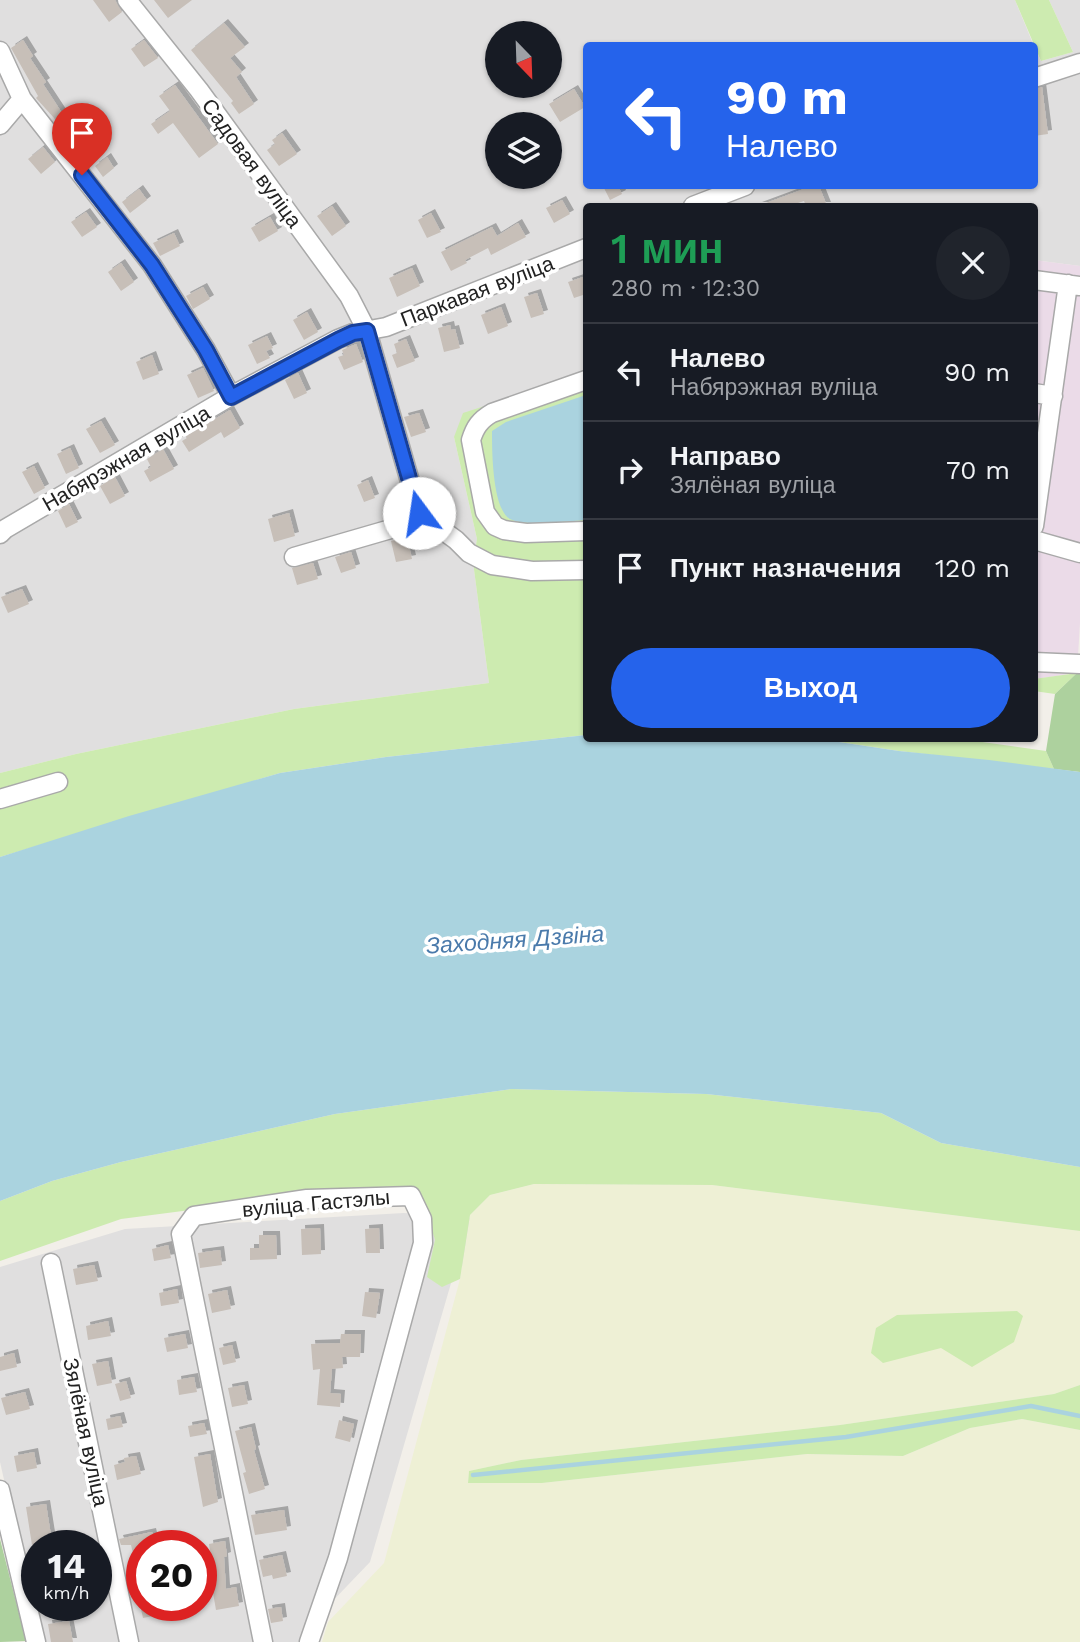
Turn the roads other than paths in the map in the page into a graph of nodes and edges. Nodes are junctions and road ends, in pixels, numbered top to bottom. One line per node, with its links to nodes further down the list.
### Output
1 (127, 0): 12 (street, Садовая вуліца)
2 (0, 51): 5 (street)
3 (1080, 63): 4 (street)
4 (1038, 77)
5 (22, 99): 6 (street); 16 (street)
6 (0, 125)
7 (737, 189): 8 (street)
8 (701, 203)
9 (583, 249): 12 (street, Паркавая вуліца)
10 (1038, 280): 11 (street)
11 (1074, 285): 15 (street)
12 (367, 331): 16 (street, Набярэжная вуліца); 18 (street, Садовая вуліца)
13 (583, 381): 19 (street)
14 (1038, 394): 15 (street)
15 (1053, 396): 17 (street)
16 (231, 397): 20 (street, Набярэжная вуліца)
17 (1038, 499)
18 (419, 513): 23 (street); 24 (street)
19 (583, 531)
20 (2, 532)
21 (1038, 541): 22 (street)
22 (1080, 553)
23 (294, 557)
24 (583, 570)
25 (1038, 662): 26 (street)
26 (1080, 664)
27 (58, 782): 28 (street)
28 (0, 799)
29 (51, 1263): 32 (street, Зялёная вуліца)
30 (0, 1490): 31 (street)
31 (36, 1642)
32 (129, 1642)
33 (263, 1642): 34 (street, вуліца Гастэлы)
34 (309, 1642)

